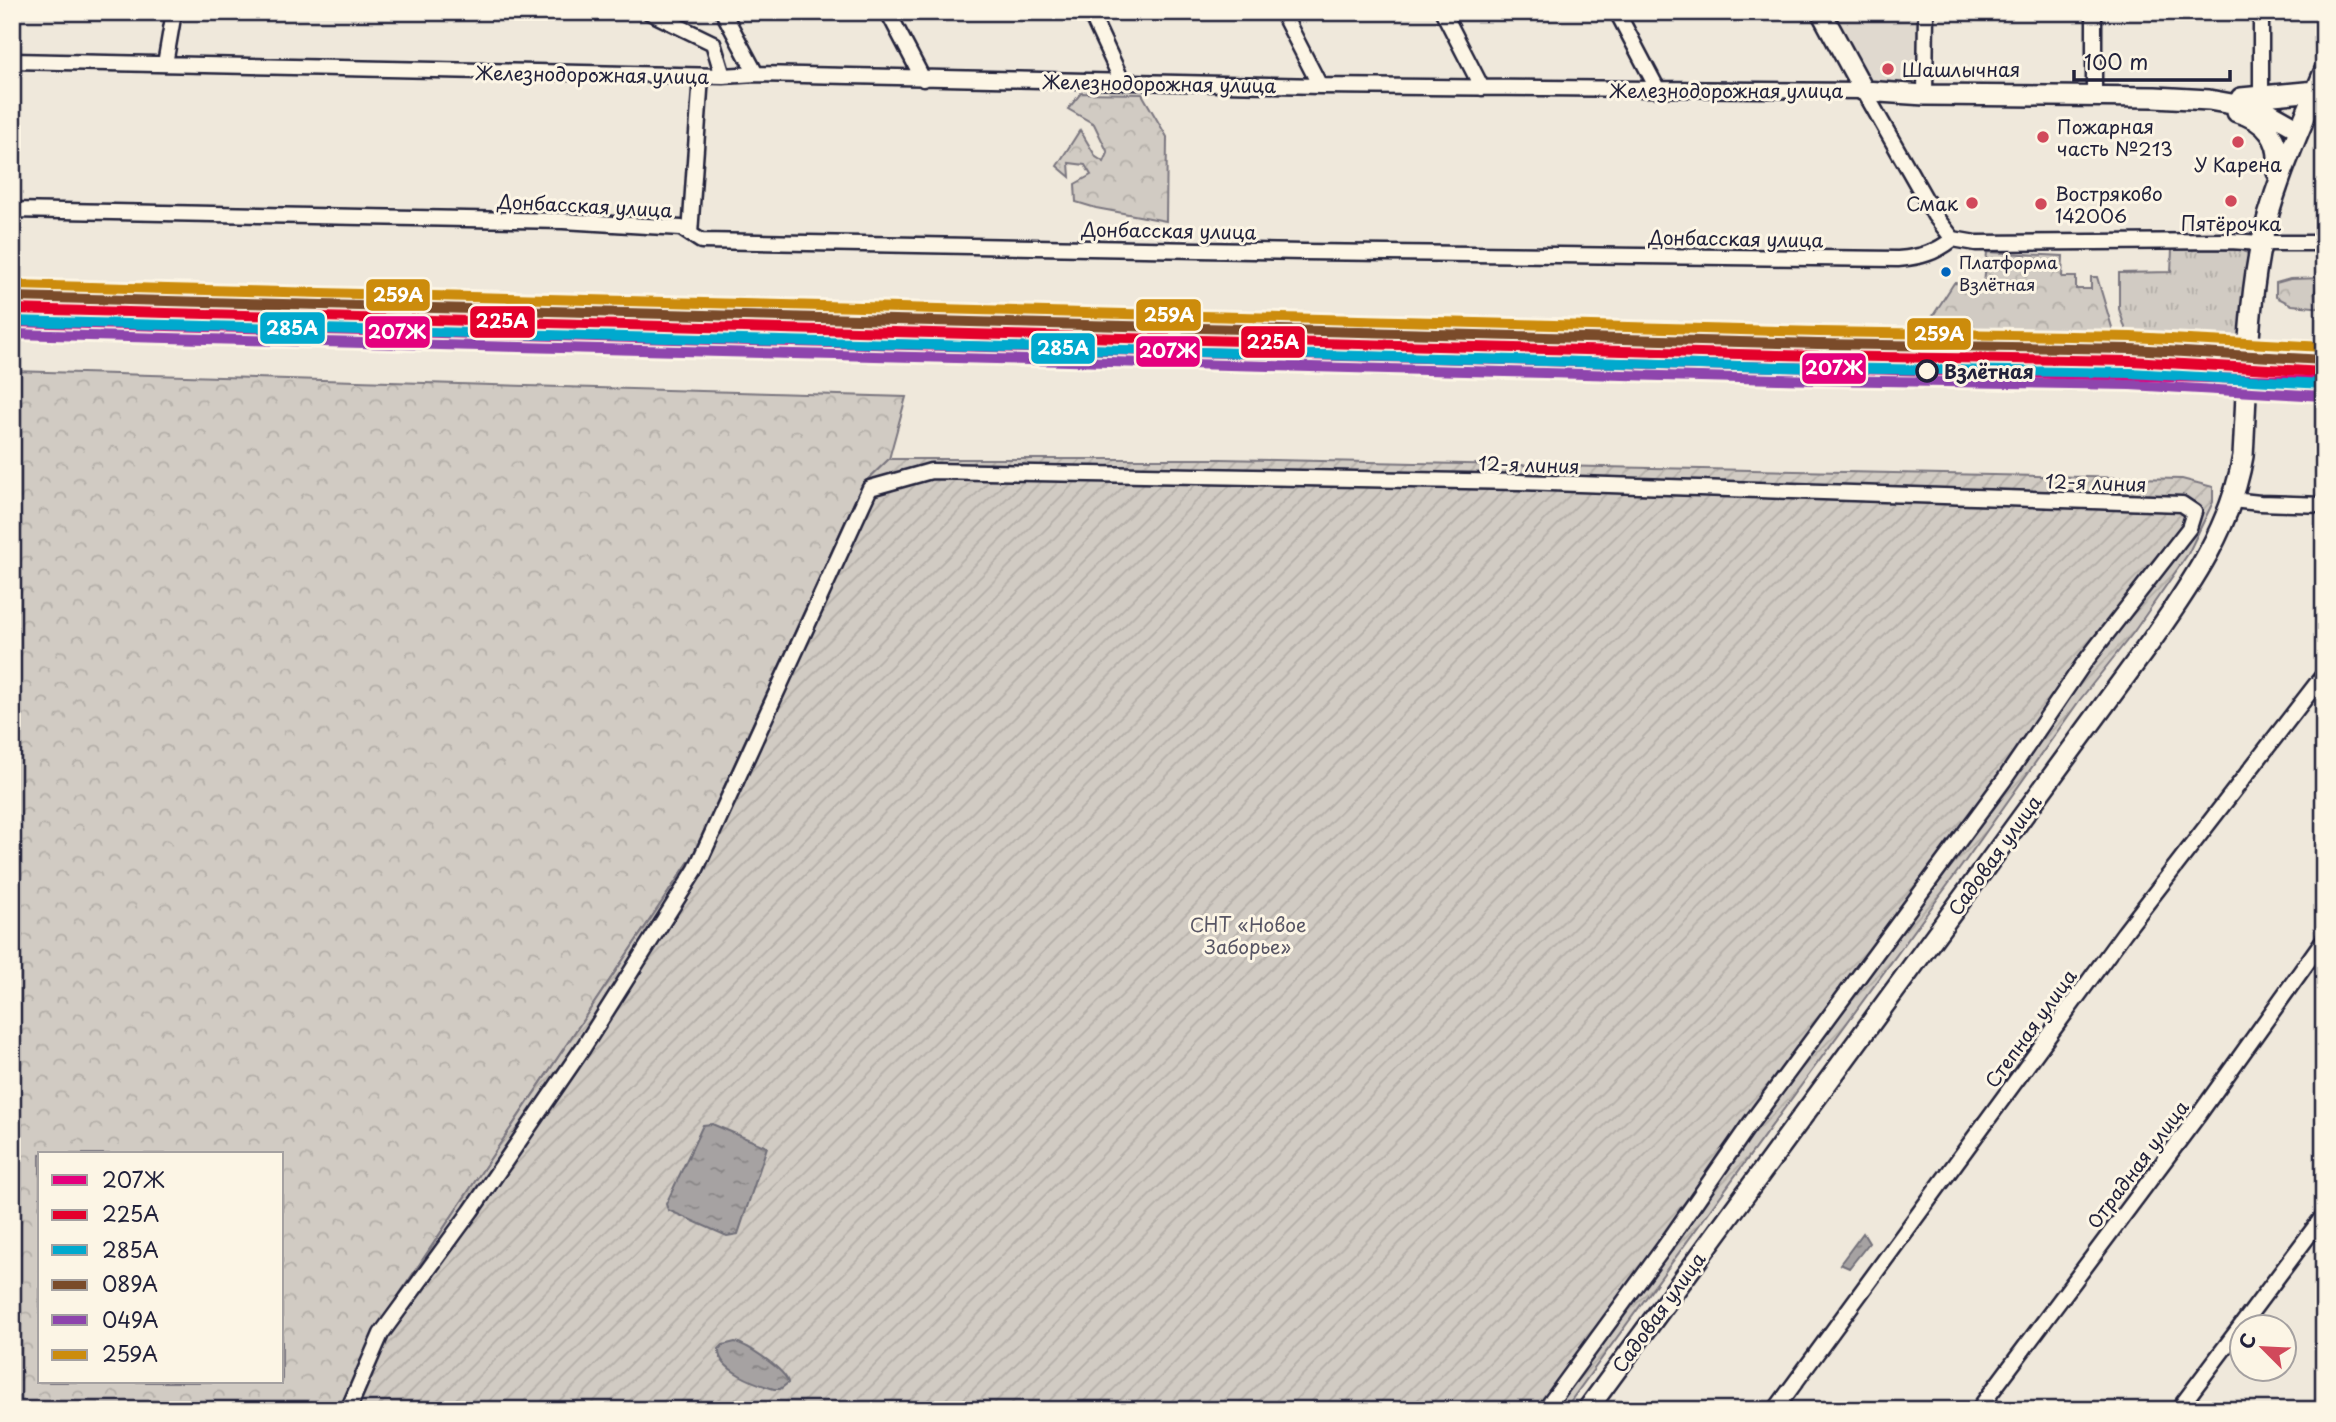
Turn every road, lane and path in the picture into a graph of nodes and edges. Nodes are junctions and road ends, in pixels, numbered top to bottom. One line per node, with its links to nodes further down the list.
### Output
1 (174, 12): 16 (street)
2 (649, 12): 14 (street)
3 (723, 12): 13 (street)
4 (888, 12): 20 (street)
5 (1090, 12): 21 (street)
6 (1282, 12): 22 (street)
7 (1443, 12): 24 (street)
8 (1617, 12): 25 (street)
9 (1821, 12): 26 (main road)
10 (1926, 12): 27 (street)
11 (2094, 12): 28 (street)
12 (2261, 12): 30 (street)
13 (736, 37): 14 (street); 17 (street)
14 (713, 43): 19 (street)
15 (12, 61): 16 (street, Железнодорожная улица)
16 (165, 64): 18 (street, Железнодорожная улица)
17 (756, 74): 19 (street, Железнодорожная улица); 20 (street, Железнодорожная улица)
18 (701, 76): 19 (street, Железнодорожная улица); 34 (street)
19 (723, 76)
20 (923, 79): 21 (street, Железнодорожная улица)
21 (1122, 81): 22 (street, Железнодорожная улица)
22 (1320, 86): 24 (street, Железнодорожная улица)
23 (2321, 86): 30 (main road); 31 (main road)
24 (1482, 88): 25 (street, Железнодорожная улица)
25 (1658, 90): 26 (street, Железнодорожная улица)
26 (1864, 91): 27 (main road, Железнодорожная улица); 35 (street)
27 (1925, 95): 28 (main road, Железнодорожная улица)
28 (2094, 96): 29 (main road, Железнодорожная улица)
29 (2182, 99): 30 (main road, Железнодорожная улица); 33 (main road)
30 (2261, 102): 31 (main road, Железнодорожная улица)
31 (2299, 129): 33 (main road)
32 (12, 210): 34 (street, Донбасская улица)
33 (2266, 224): 36 (main road, Садовая улица)
34 (690, 234): 35 (street, Донбасская улица)
35 (1953, 239): 36 (street)
36 (2261, 243): 37 (street); 38 (main road, Садовая улица)
37 (2324, 243)
38 (2232, 500): 39 (street); 45 (main road, Садовая улица)
39 (2324, 505)
40 (2324, 674): 46 (street, Степная улица)
41 (2324, 939): 47 (street, Отрадная улица)
42 (2324, 1215): 48 (street)
43 (348, 1410): 44 (street, 12-я линия)
44 (1545, 1410)
45 (1587, 1410)
46 (1775, 1410)
47 (1978, 1410)
48 (2178, 1410)

